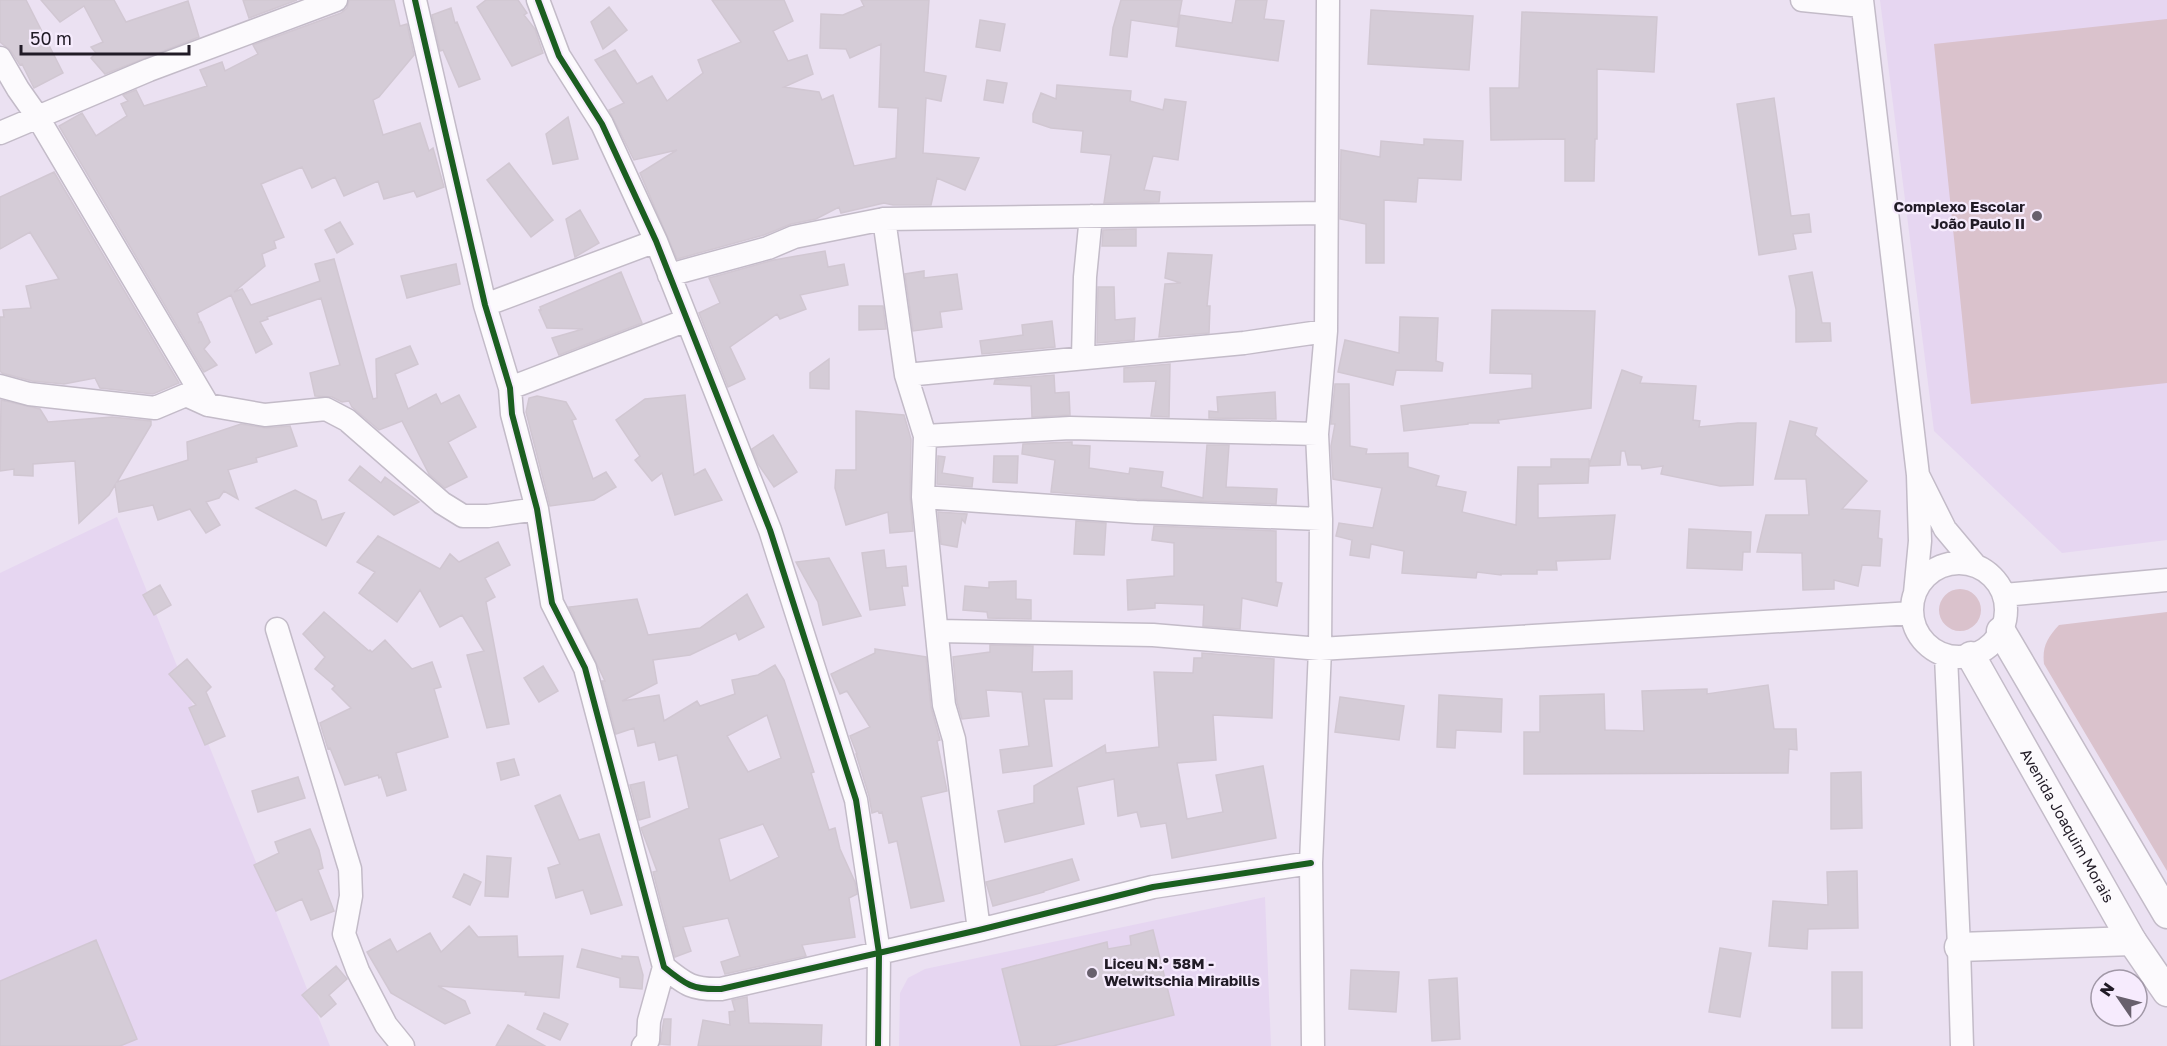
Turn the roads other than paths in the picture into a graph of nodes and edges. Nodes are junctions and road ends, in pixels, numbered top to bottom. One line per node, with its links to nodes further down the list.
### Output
1 (336, 0): 8 (street)
2 (416, 0): 15 (street)
3 (538, 0): 13 (street)
4 (1328, 0): 10 (street)
5 (1802, 0): 6 (street)
6 (1862, 3): 25 (street)
7 (0, 58): 8 (street)
8 (37, 116): 9 (street); 22 (street)
9 (0, 133)
10 (1325, 213): 11 (street); 17 (street)
11 (1090, 216): 12 (street); 18 (street)
12 (884, 219): 14 (street); 19 (street)
13 (656, 241): 14 (street); 15 (street)
14 (669, 275): 16 (street)
15 (485, 304): 21 (street)
16 (687, 320): 21 (street); 43 (street)
17 (1326, 331): 18 (street); 23 (street)
18 (1083, 357): 19 (street)
19 (906, 375): 24 (street)
20 (0, 386): 22 (street)
21 (510, 388): 27 (street)
22 (208, 405): 27 (street)
23 (1317, 435): 24 (street); 28 (street)
24 (925, 436): 26 (street)
25 (1918, 475): 29 (street); 32 (street)
26 (923, 497): 28 (street); 34 (street)
27 (537, 509): 44 (street)
28 (1321, 519): 36 (street)
29 (1976, 566): 31 (street); 32 (street)
30 (2167, 580): 31 (street)
31 (2004, 595): 35 (street)
32 (1913, 605): 36 (street); 37 (street)
33 (277, 629): 46 (street)
34 (938, 630): 36 (street); 40 (street)
35 (2001, 632): 37 (street); 39 (street)
36 (1320, 649): 38 (street)
37 (1959, 656): 41 (street, Avenida Joaquim Morais); 42 (street)
38 (1311, 862): 40 (street); 49 (street)
39 (2167, 914)
40 (979, 930): 43 (street)
41 (2132, 940): 42 (street); 45 (street, Avenida Joaquim Morais)
42 (1959, 947): 50 (street)
43 (879, 952): 44 (street); 48 (street)
44 (664, 967): 47 (street)
45 (2167, 992)
46 (403, 1046)
47 (643, 1046)
48 (878, 1046)
49 (1313, 1046)
50 (1962, 1046)

